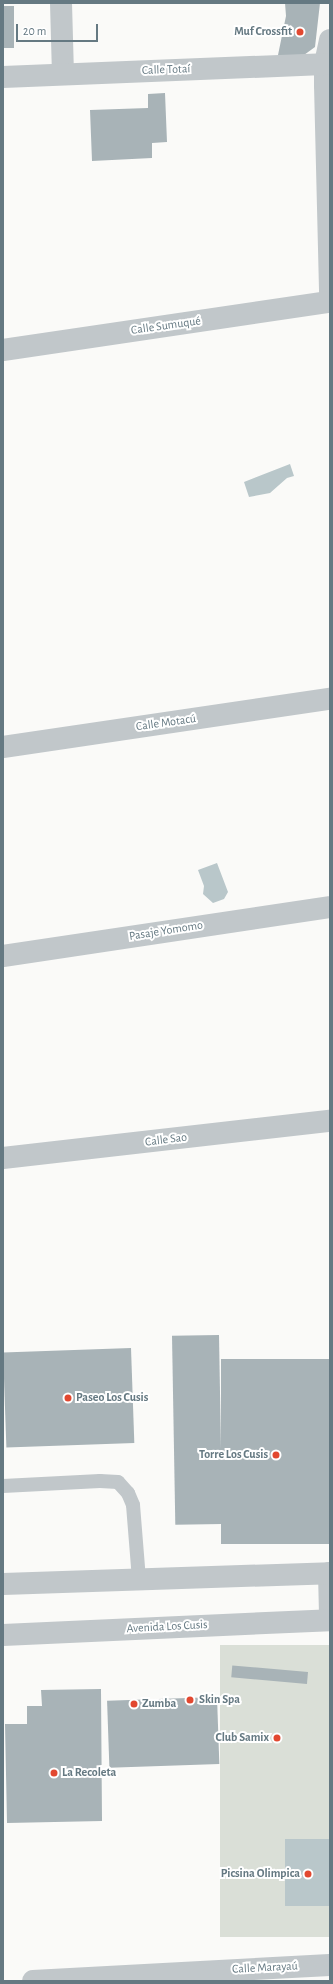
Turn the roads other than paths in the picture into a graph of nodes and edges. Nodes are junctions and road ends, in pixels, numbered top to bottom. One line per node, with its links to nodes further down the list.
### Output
1 (61, 3): 4 (street)
2 (330, 40): 3 (street)
3 (328, 64): 4 (street, Calle Totaí); 6 (street)
4 (63, 74): 5 (street, Calle Totaí)
5 (3, 77)
6 (330, 293)
7 (330, 302): 8 (street, Calle Sumuqué)
8 (3, 350)
9 (330, 699): 10 (street, Calle Motacú)
10 (3, 747)
11 (329, 907): 12 (street, Pasaje Yomomo)
12 (3, 956)
13 (330, 1121): 14 (street, Calle Sao)
14 (3, 1158)
15 (3, 1486): 17 (lane)
16 (329, 1573): 17 (street); 19 (street)
17 (139, 1580): 18 (street)
18 (3, 1584)
19 (330, 1613)
20 (330, 1620): 21 (street, Avenida Los Cusis)
21 (3, 1635)
22 (330, 1964): 23 (street, Calle Marayaú)
23 (33, 1981)

